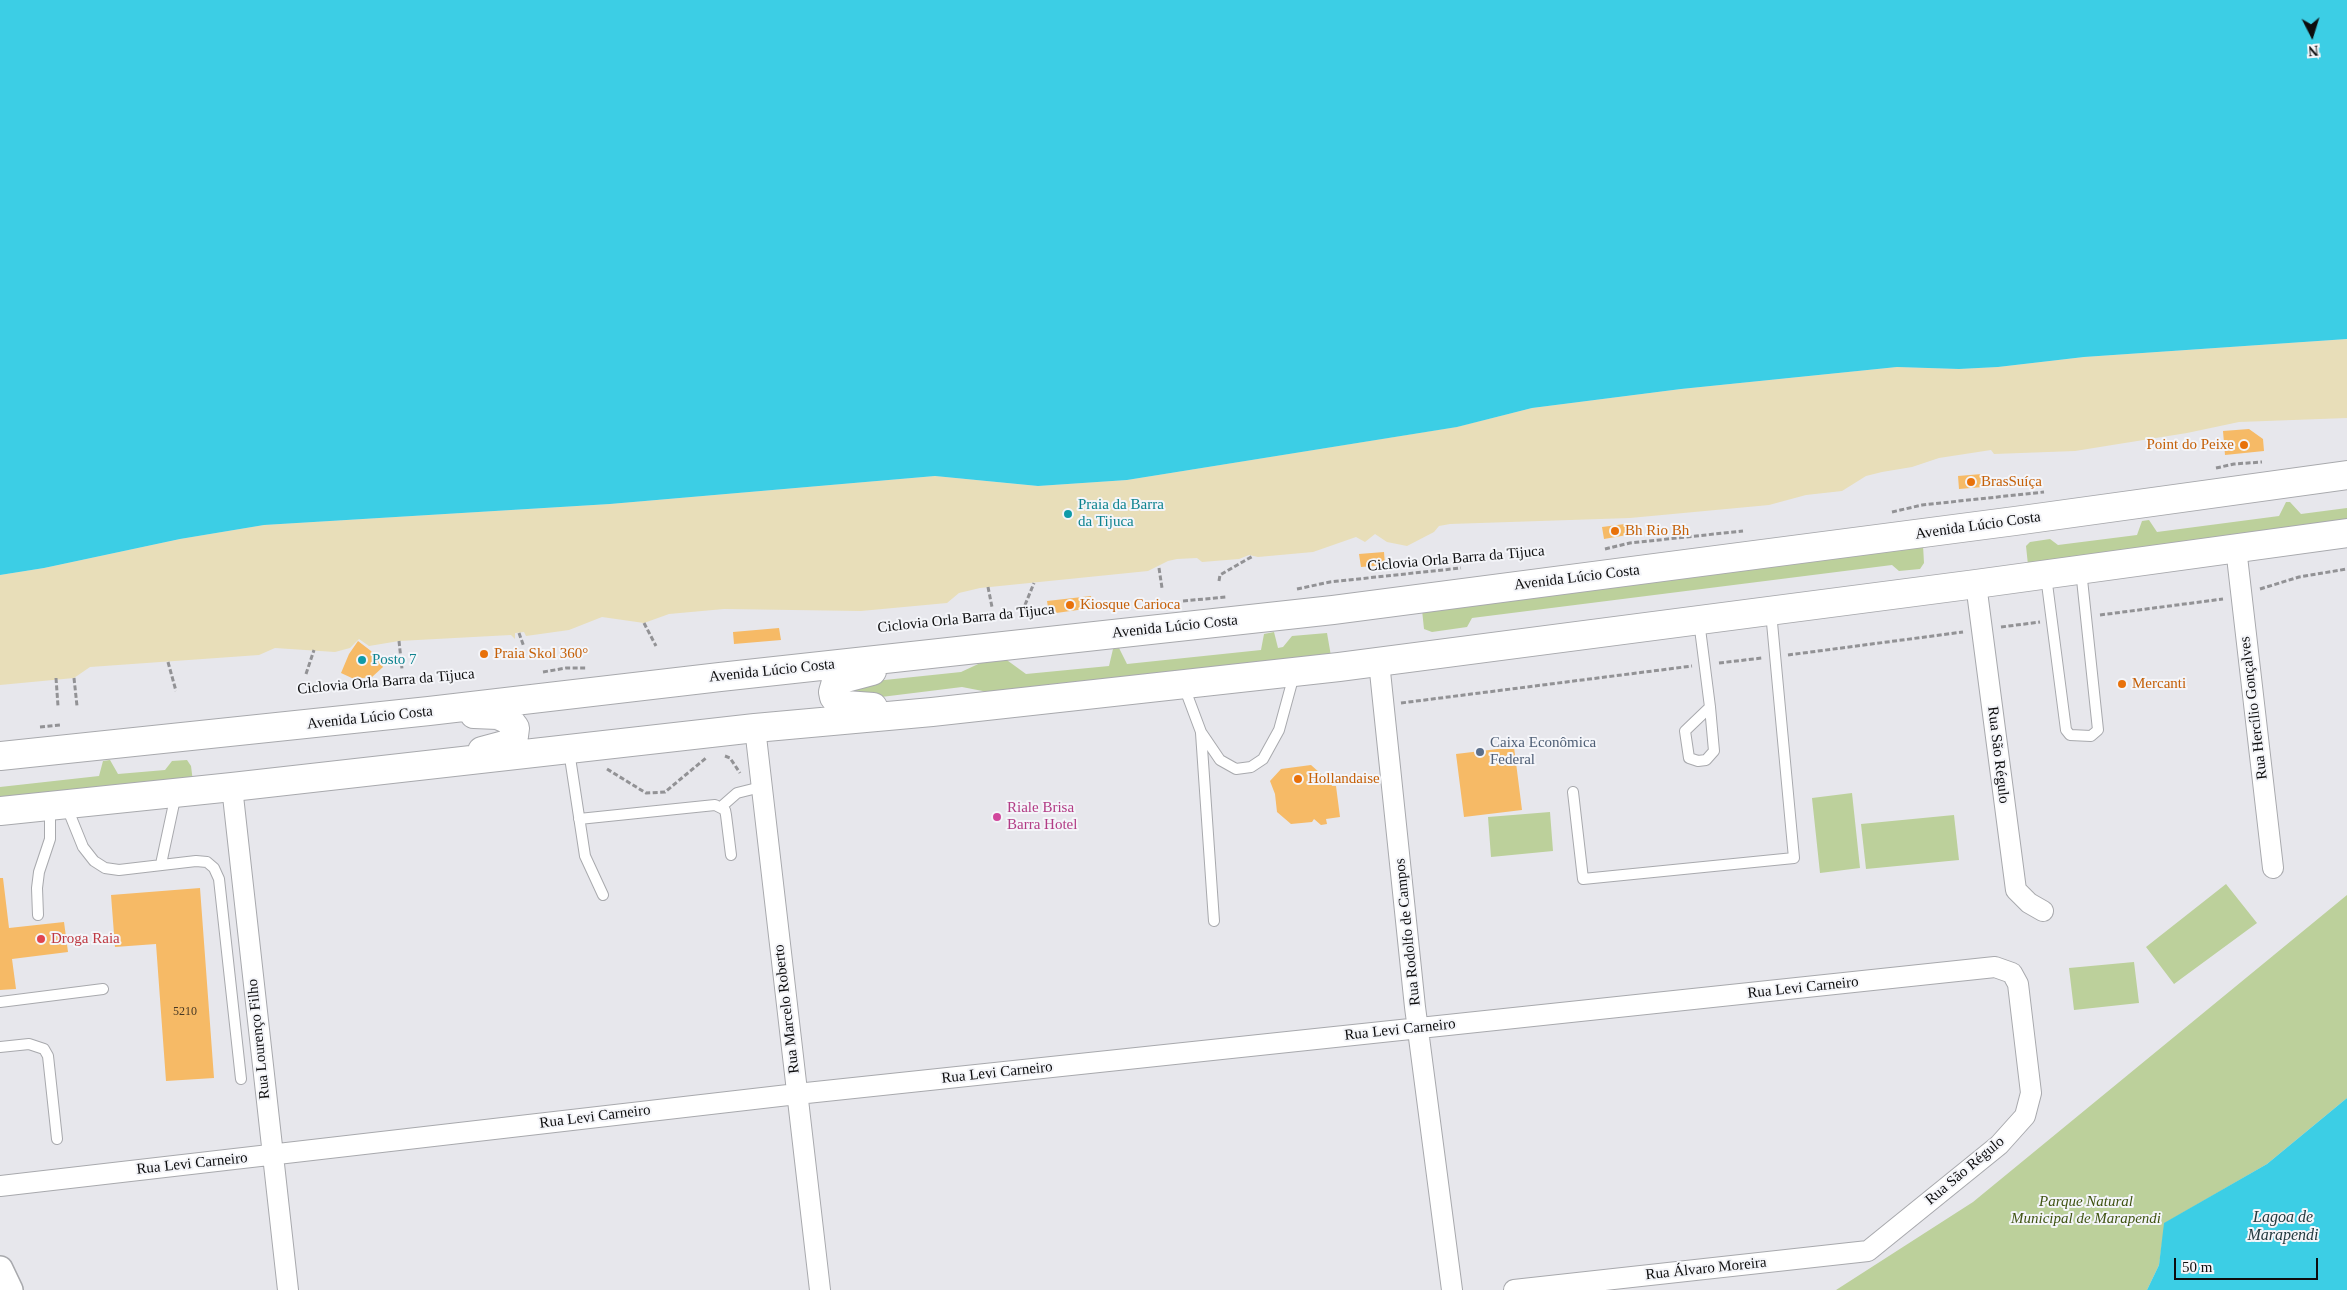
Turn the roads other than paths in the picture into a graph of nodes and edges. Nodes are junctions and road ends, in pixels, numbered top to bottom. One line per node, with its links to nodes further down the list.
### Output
1 (2347, 475): 9 (main road, Avenida Lúcio Costa)
2 (2347, 532): 3 (main road)
3 (2236, 548): 4 (main road); 31 (street, Rua Hercílio Gonçalves)
4 (2081, 569): 5 (main road); 5 (lane)
5 (2045, 575): 6 (main road)
6 (1976, 584): 7 (main road); 33 (street, Rua São Régulo)
7 (1771, 611): 8 (main road); 23 (lane)
8 (1699, 620): 10 (main road); 13 (lane)
9 (944, 652): 14 (main road, Avenida Lúcio Costa); 15 (main road)
10 (1379, 662): 11 (main road); 39 (street, Rua Rodolfo de Campos)
11 (1295, 671): 12 (main road); 17 (lane)
12 (1182, 684): 15 (main road); 17 (lane)
13 (1710, 707): 13 (lane)
14 (429, 711): 19 (main road, Avenida Lúcio Costa); 20 (main road)
15 (932, 712): 16 (main road)
16 (754, 728): 18 (main road); 22 (street, Rua Marcelo Roberto)
17 (1201, 732): 35 (lane)
18 (569, 750): 20 (main road); 28 (lane)
19 (0, 756)
20 (432, 764): 21 (main road)
21 (232, 787): 24 (main road); 44 (street, Rua Lourenço Filho)
22 (761, 787): 26 (lane); 42 (street, Rua Marcelo Roberto)
23 (1573, 792)
24 (176, 793): 25 (main road); 30 (lane)
25 (58, 805): 27 (main road); 30 (lane); 34 (lane)
26 (721, 807): 28 (lane); 29 (lane)
27 (0, 811)
28 (579, 819): 32 (lane)
29 (731, 855)
30 (161, 864): 41 (lane)
31 (2273, 868)
32 (603, 895)
33 (2043, 911)
34 (38, 915)
35 (1214, 920)
36 (1995, 967): 39 (street, Rua Levi Carneiro); 46 (street, Rua São Régulo)
37 (103, 989): 38 (lane)
38 (0, 1002)
39 (1418, 1028): 42 (street, Rua Levi Carneiro); 51 (street, Rua Rodolfo de Campos)
40 (0, 1047): 43 (lane)
41 (241, 1079)
42 (797, 1094): 44 (street, Rua Levi Carneiro); 50 (street, Rua Marcelo Roberto)
43 (57, 1139)
44 (271, 1155): 45 (street, Rua Levi Carneiro); 49 (street, Rua Lourenço Filho)
45 (0, 1186)
46 (1868, 1252): 52 (street, Rua Álvaro Moreira)
47 (0, 1269): 48 (street)
48 (10, 1290)
49 (288, 1290)
50 (820, 1290)
51 (1452, 1290)
52 (1514, 1290)

